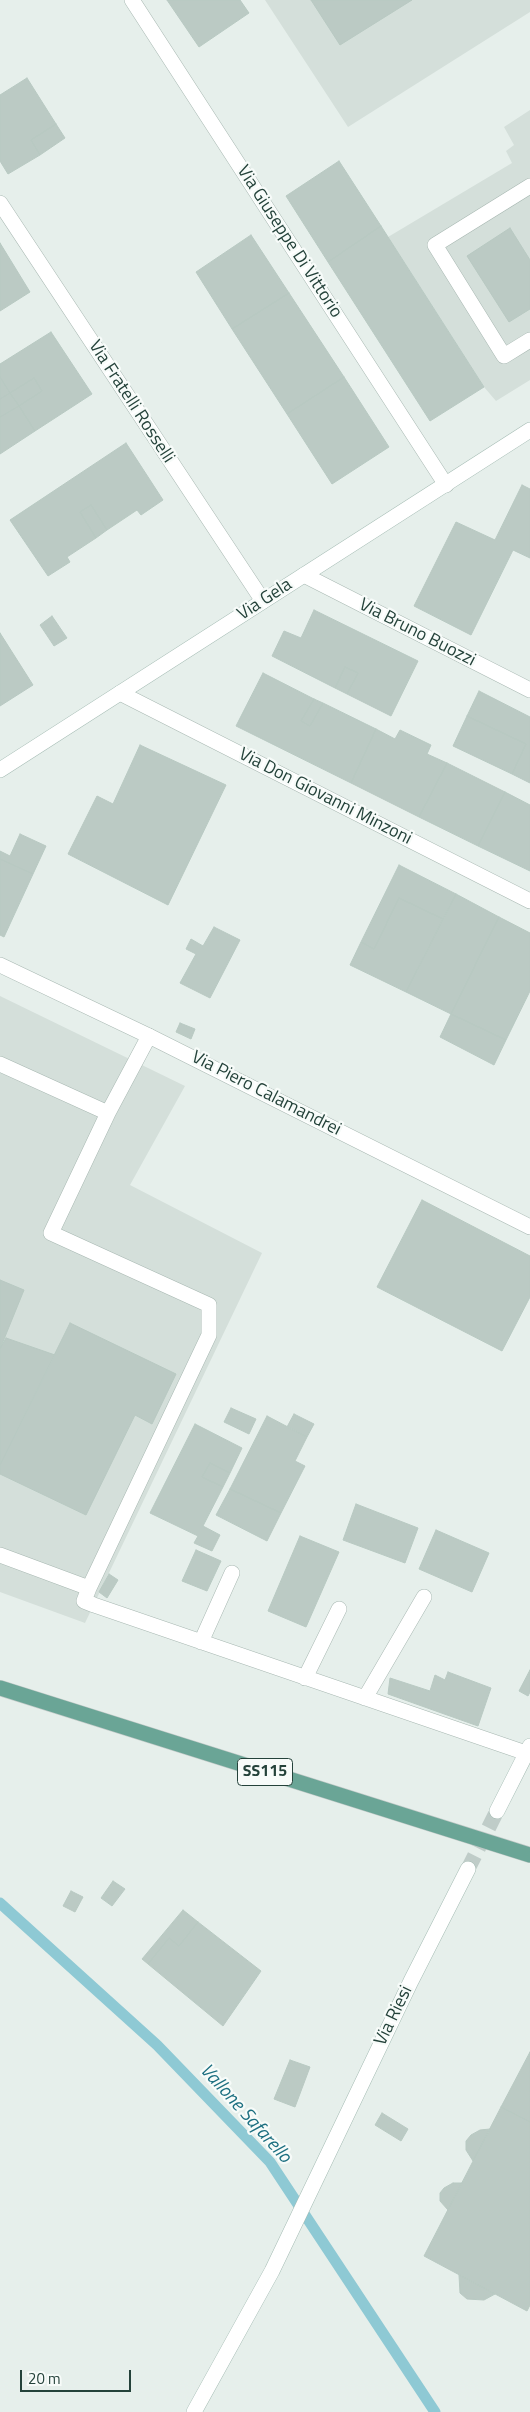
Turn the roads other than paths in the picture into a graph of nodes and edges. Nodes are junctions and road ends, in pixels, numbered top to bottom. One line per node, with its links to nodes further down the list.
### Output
1 (132, 0): 6 (street, Via Giuseppe Di Vittorio)
2 (530, 186): 4 (street)
3 (0, 203): 8 (street, Via Fratelli Rosselli)
4 (530, 340)
5 (530, 431): 6 (street, Via Gela)
6 (446, 484): 7 (street, Via Gela)
7 (304, 575): 8 (street, Via Gela); 9 (street, Via Bruno Buozzi)
8 (263, 602): 10 (street, Via Gela)
9 (530, 690)
10 (120, 693): 11 (street, Via Gela); 12 (street, Via Don Giovanni Minzoni)
11 (0, 770)
12 (530, 901)
13 (0, 965): 14 (street, Via Piero Calamandrei)
14 (149, 1036): 16 (street); 17 (street, Via Piero Calamandrei)
15 (0, 1064): 16 (street)
16 (108, 1113): 20 (street)
17 (530, 1227)
18 (0, 1554): 20 (street)
19 (232, 1573): 23 (street)
20 (89, 1588): 23 (street)
21 (424, 1597): 26 (street)
22 (339, 1609): 24 (street)
23 (201, 1642): 24 (street)
24 (305, 1678): 26 (street)
25 (0, 1688): 29 (main road, SS115)
26 (365, 1698): 27 (street)
27 (528, 1749): 28 (street)
28 (497, 1811)
29 (530, 1855)
30 (468, 1868): 31 (street, Via Riesi)
31 (194, 2412)

